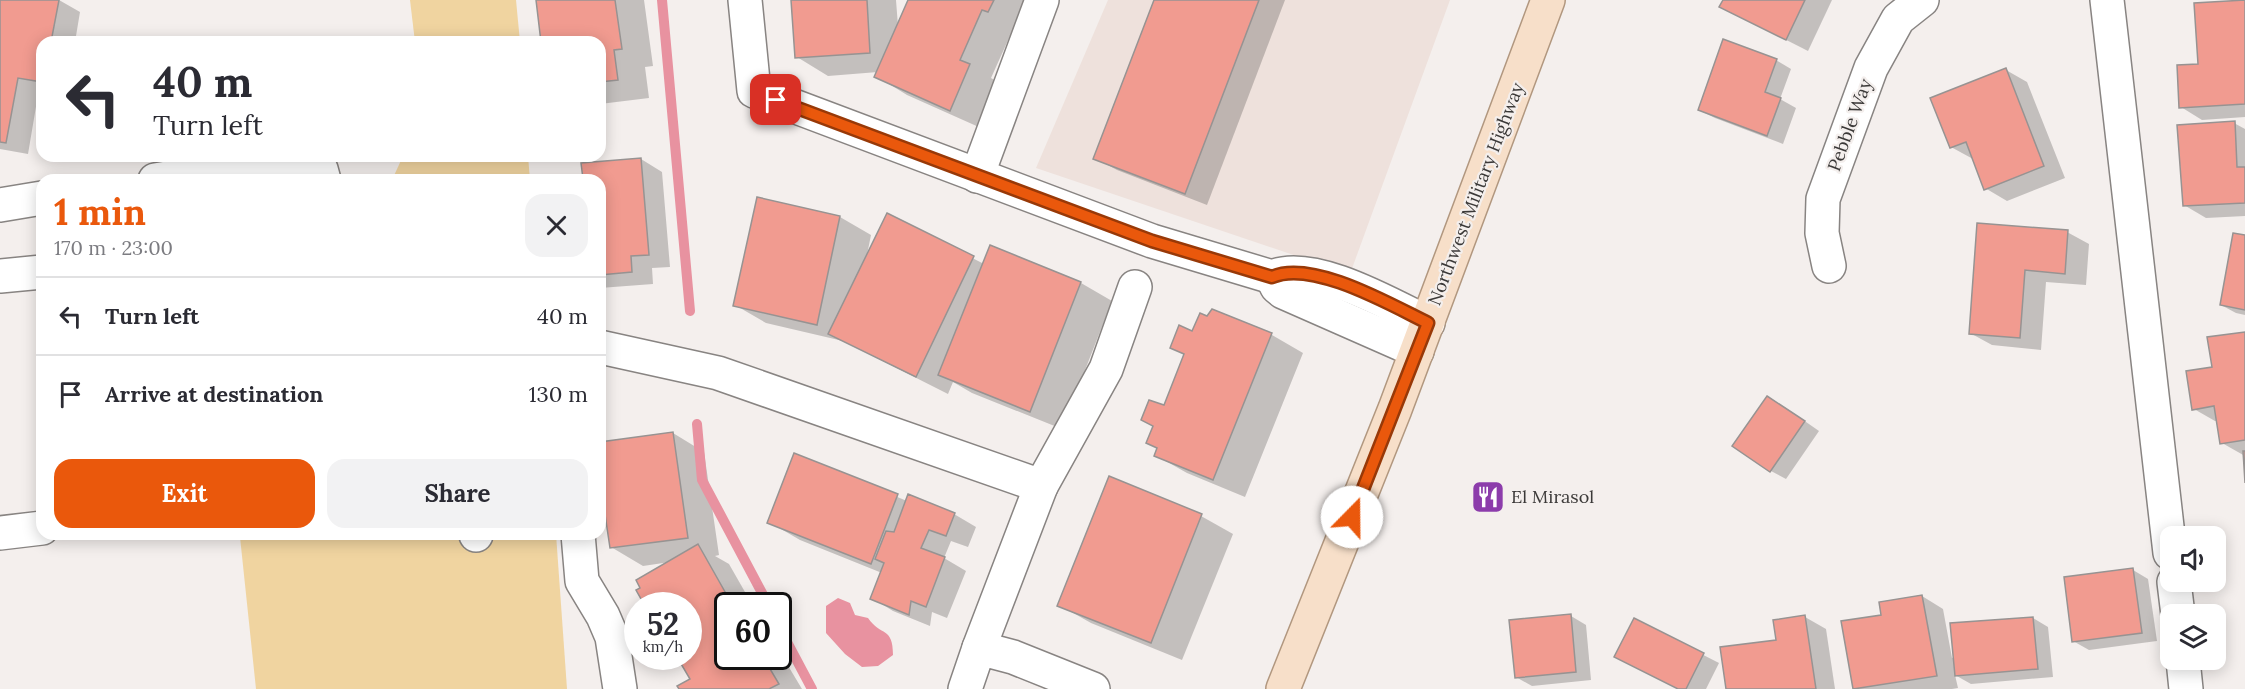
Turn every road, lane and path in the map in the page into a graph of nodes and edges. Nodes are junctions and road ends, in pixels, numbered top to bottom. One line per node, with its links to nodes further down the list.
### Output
1 (745, 0): 10 (street)
2 (1042, 0): 10 (street)
3 (1548, 0): 17 (main road, Northwest Military Highway)
4 (1922, 0): 13 (street, Pebble Way)
5 (2108, 0): 20 (street)
6 (264, 162): 8 (street)
7 (294, 162): 9 (street)
8 (191, 174)
9 (322, 174)
10 (977, 176): 17 (street)
11 (36, 199): 12 (street)
12 (0, 205)
13 (1829, 266)
14 (36, 273): 15 (street)
15 (0, 276)
16 (1135, 287): 19 (street)
17 (1423, 337): 29 (main road, Northwest Military Highway)
18 (606, 348): 19 (street)
19 (1041, 486): 24 (street)
20 (2167, 526)
21 (36, 529): 22 (street)
22 (0, 533)
23 (579, 540): 26 (street)
24 (979, 648): 27 (street); 28 (street)
25 (2184, 670): 30 (street)
26 (620, 689)
27 (965, 689)
28 (1093, 689)
29 (1283, 689)
30 (2186, 689)

